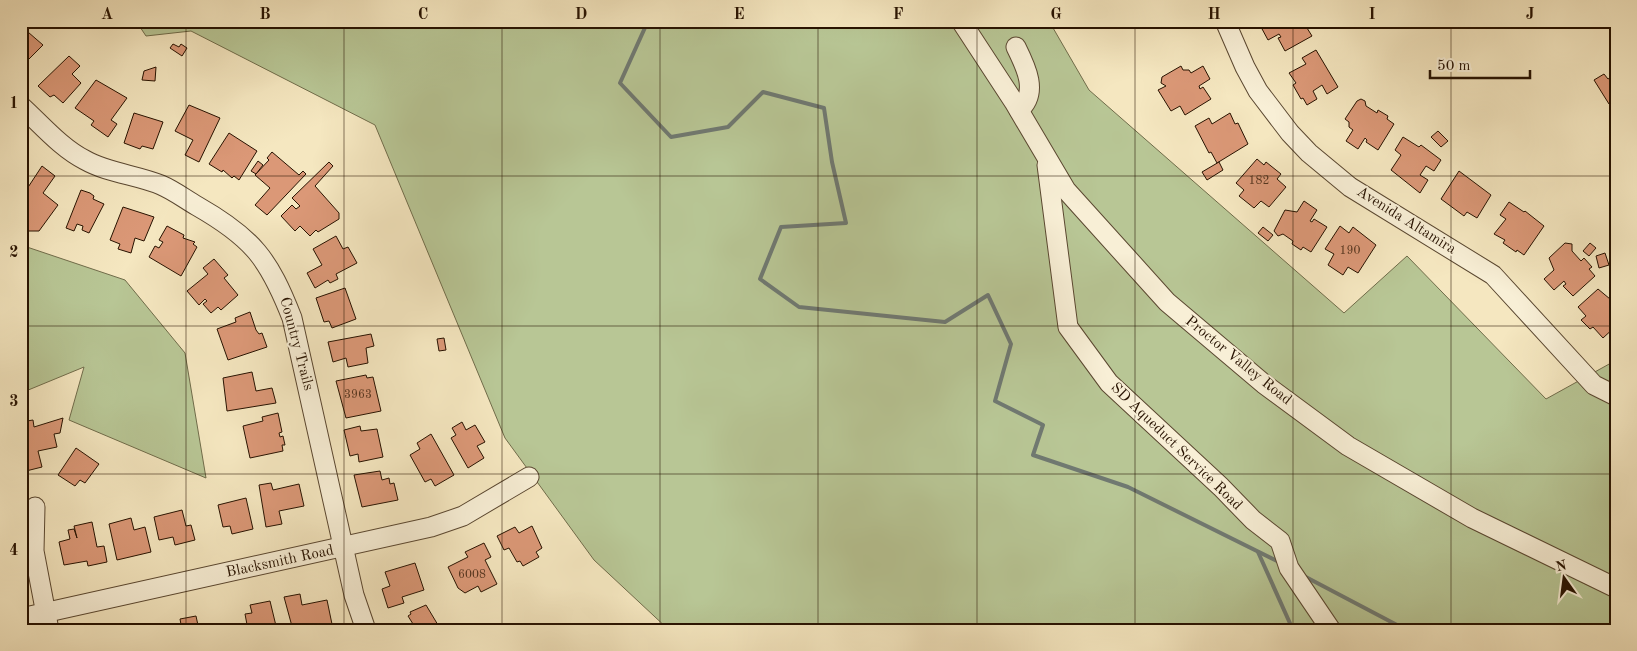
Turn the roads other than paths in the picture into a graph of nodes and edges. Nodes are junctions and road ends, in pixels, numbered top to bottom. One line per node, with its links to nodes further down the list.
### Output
1 (961, 21): 5 (street, Proctor Valley Road)
2 (1225, 21): 7 (street, Avenida Altamira)
3 (1016, 47): 5 (street)
4 (21, 106): 10 (street, Country Trails)
5 (1018, 110): 6 (street, Proctor Valley Road)
6 (1046, 157): 11 (street, Proctor Valley Road); 15 (street, SD Aqueduct Service Road)
7 (1616, 396)
8 (529, 477): 10 (street, Blacksmith Road)
9 (35, 507): 13 (street)
10 (345, 548): 13 (street, Blacksmith Road); 14 (street, Country Trails)
11 (1616, 588)
12 (21, 618): 13 (street, Blacksmith Road)
13 (48, 621)
14 (366, 630)
15 (1331, 630)

